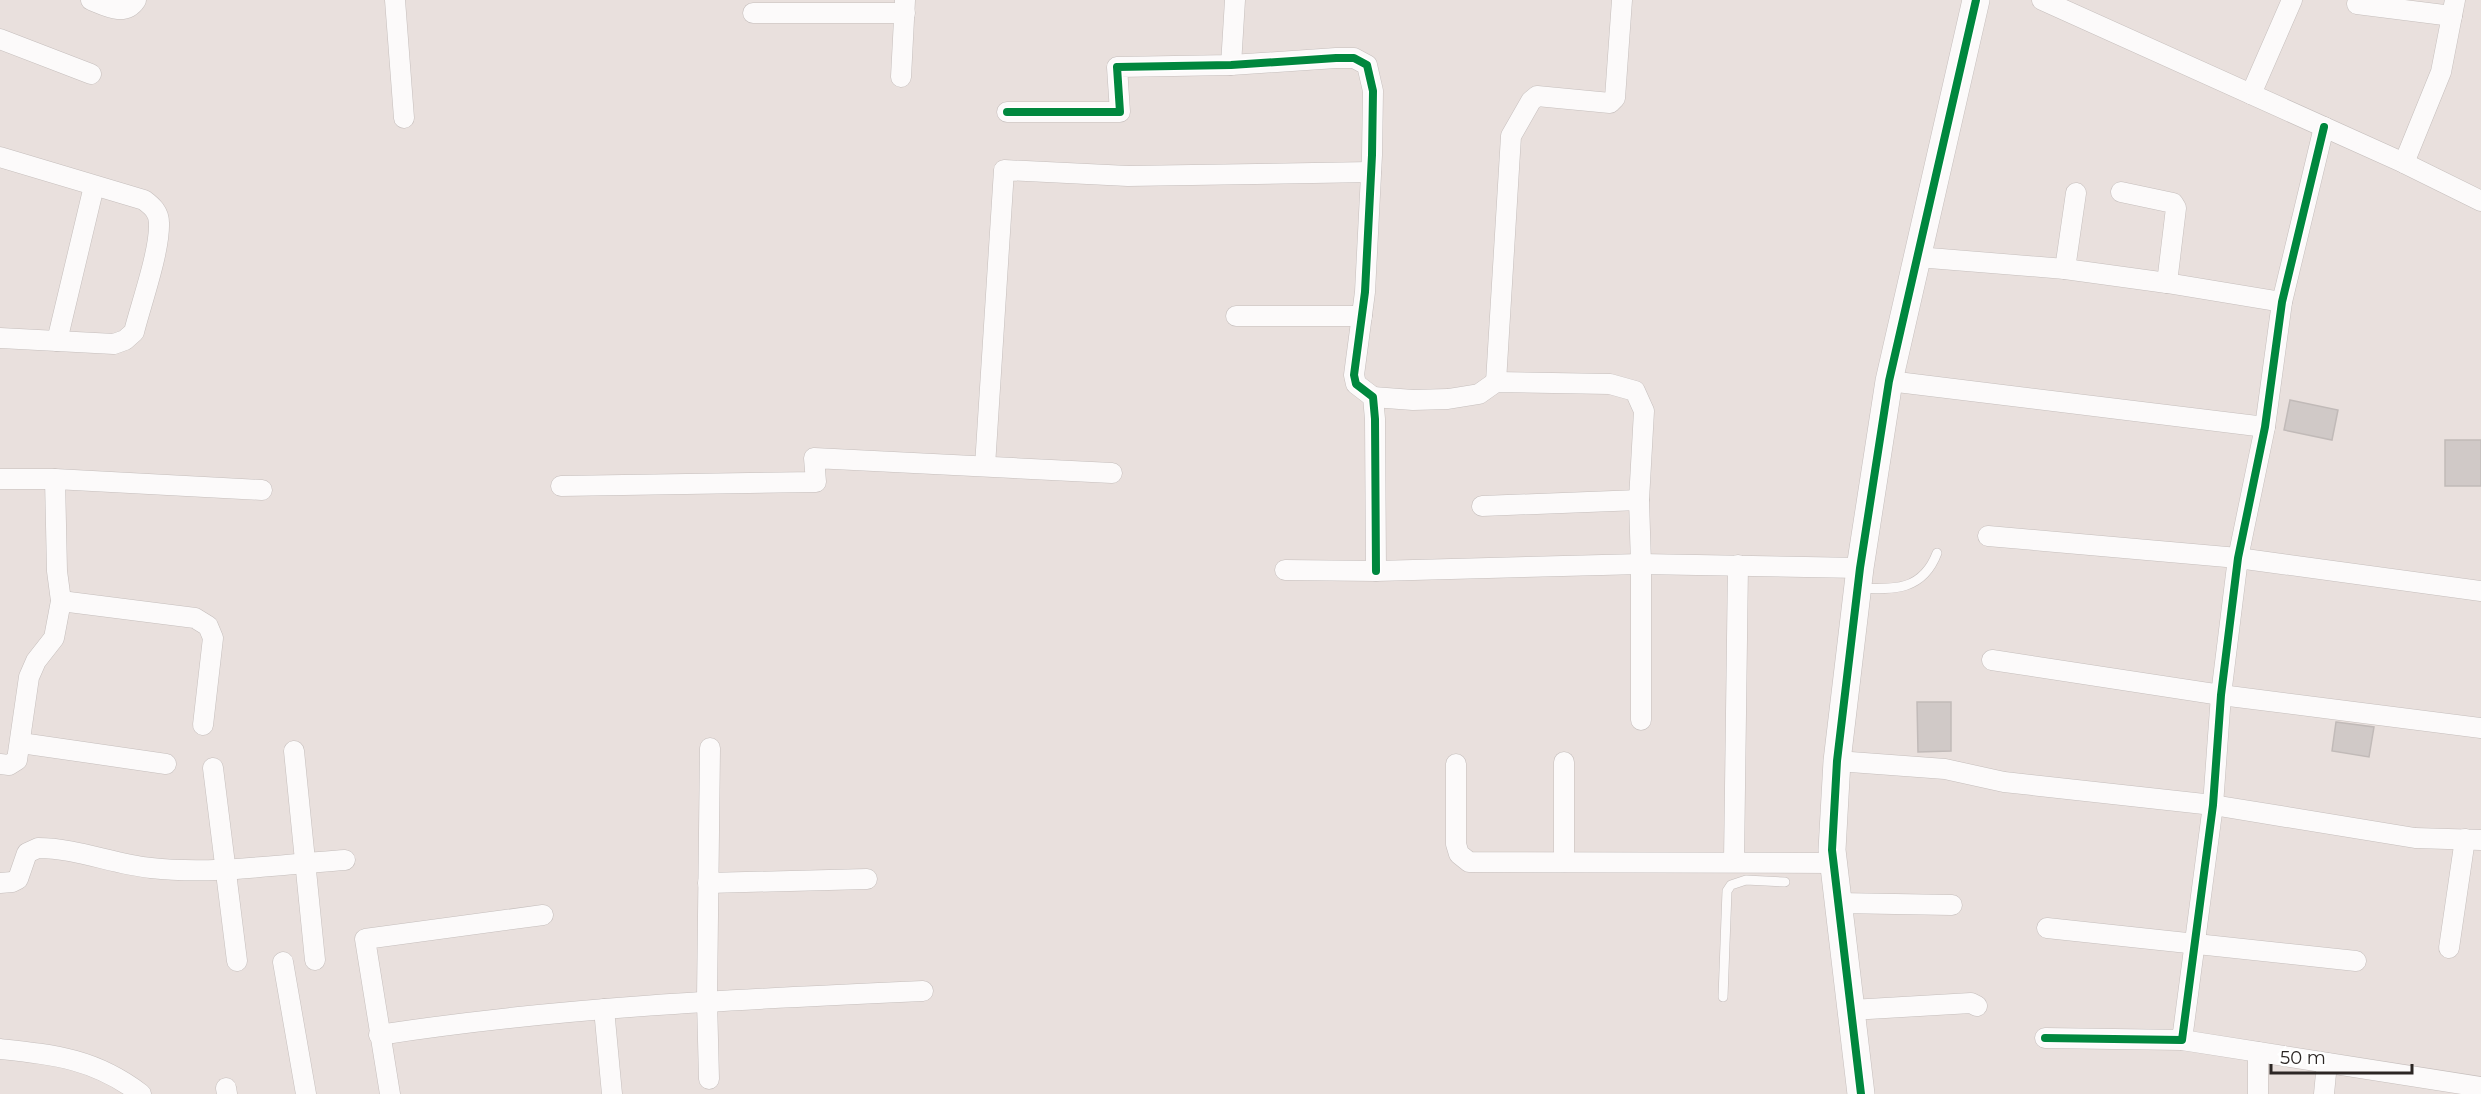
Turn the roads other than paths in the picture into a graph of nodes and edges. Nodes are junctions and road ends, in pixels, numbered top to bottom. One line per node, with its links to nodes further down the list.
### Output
1 (91, 0): 2 (street)
2 (136, 0)
3 (395, 0): 19 (street)
4 (1235, 0): 14 (street)
5 (1622, 0): 37 (street)
6 (1976, 0): 28 (street)
7 (2042, 0): 17 (street)
8 (2292, 0): 17 (street)
9 (2357, 4): 11 (street)
10 (905, 6): 12 (street); 16 (street)
11 (2453, 8): 22 (street)
12 (753, 14)
13 (0, 39): 15 (street)
14 (1231, 65): 18 (street); 23 (street)
15 (91, 74)
16 (901, 76)
17 (2251, 94): 20 (street)
18 (1007, 112)
19 (404, 118)
20 (2324, 127): 22 (street); 31 (street)
21 (0, 157): 24 (street)
22 (2404, 162): 27 (street)
23 (1371, 172): 33 (street); 40 (street)
24 (94, 186): 35 (street); 35 (street)
25 (2121, 192): 30 (street)
26 (2076, 193): 29 (street)
27 (2481, 201)
28 (1917, 256): 29 (street); 36 (street)
29 (2065, 269): 30 (street)
30 (2167, 282): 31 (street)
31 (2282, 302): 39 (street)
32 (1236, 316): 33 (street)
33 (1362, 316): 38 (street)
34 (0, 338): 35 (street)
35 (57, 341)
36 (1888, 381): 39 (street); 55 (street)
37 (1496, 382): 38 (street); 46 (street)
38 (1373, 397): 54 (street)
39 (2265, 427): 50 (street)
40 (985, 466): 41 (street); 44 (street)
41 (1112, 473)
42 (0, 479): 43 (street)
43 (55, 479): 45 (street); 57 (street)
44 (561, 486)
45 (262, 490)
46 (1639, 500): 47 (street); 51 (street)
47 (1482, 506)
48 (1988, 536): 50 (street)
49 (1937, 553): 55 (lane)
50 (2238, 558): 56 (street); 59 (street)
51 (1641, 564): 52 (street); 54 (street); 60 (street)
52 (1738, 565): 55 (street); 78 (street)
53 (1285, 570): 54 (street)
54 (1376, 571)
55 (1859, 578): 66 (street)
56 (2481, 591)
57 (62, 601): 61 (street); 63 (street)
58 (1992, 660): 59 (street)
59 (2221, 695): 62 (street); 72 (street)
60 (1641, 720)
61 (203, 725)
62 (2481, 728)
63 (21, 743): 68 (street); 69 (street)
64 (710, 748): 83 (street)
65 (294, 750): 75 (street)
66 (1837, 761): 72 (street); 77 (street)
67 (1564, 762): 76 (street)
68 (0, 764)
69 (166, 764)
70 (1456, 764): 76 (street)
71 (213, 768): 79 (street)
72 (2213, 805): 73 (street); 88 (street)
73 (2473, 840): 89 (street)
74 (345, 860): 75 (street)
75 (306, 862): 79 (street); 90 (street)
76 (1564, 862): 78 (street)
77 (1834, 863): 78 (street); 84 (street)
78 (1742, 868): 81 (lane); 95 (lane)
79 (226, 869): 82 (street); 91 (street)
80 (867, 879): 83 (street)
81 (1785, 882)
82 (0, 883)
83 (708, 883): 96 (street)
84 (1838, 903): 85 (street); 99 (street)
85 (1952, 904)
86 (543, 915): 100 (street)
87 (2047, 928): 88 (street)
88 (2194, 944): 92 (street); 102 (street)
89 (2450, 948)
90 (315, 960)
91 (237, 961)
92 (2356, 961)
93 (283, 962): 110 (street)
94 (923, 991): 96 (street)
95 (1723, 997)
96 (707, 1000): 98 (street); 106 (street)
97 (1977, 1006): 99 (street)
98 (604, 1009): 100 (street); 112 (street)
99 (1851, 1010): 113 (street)
100 (379, 1035): 111 (street)
101 (2045, 1038): 102 (street)
102 (2182, 1040): 104 (street)
103 (0, 1049): 109 (street)
104 (2258, 1052): 105 (street); 114 (street)
105 (2327, 1063): 107 (street); 115 (street)
106 (709, 1079)
107 (2417, 1085): 108 (street)
108 (2481, 1087)
109 (141, 1094)
110 (306, 1094)
111 (390, 1094)
112 (612, 1094)
113 (1861, 1094)
114 (2258, 1094)
115 (2324, 1094)

